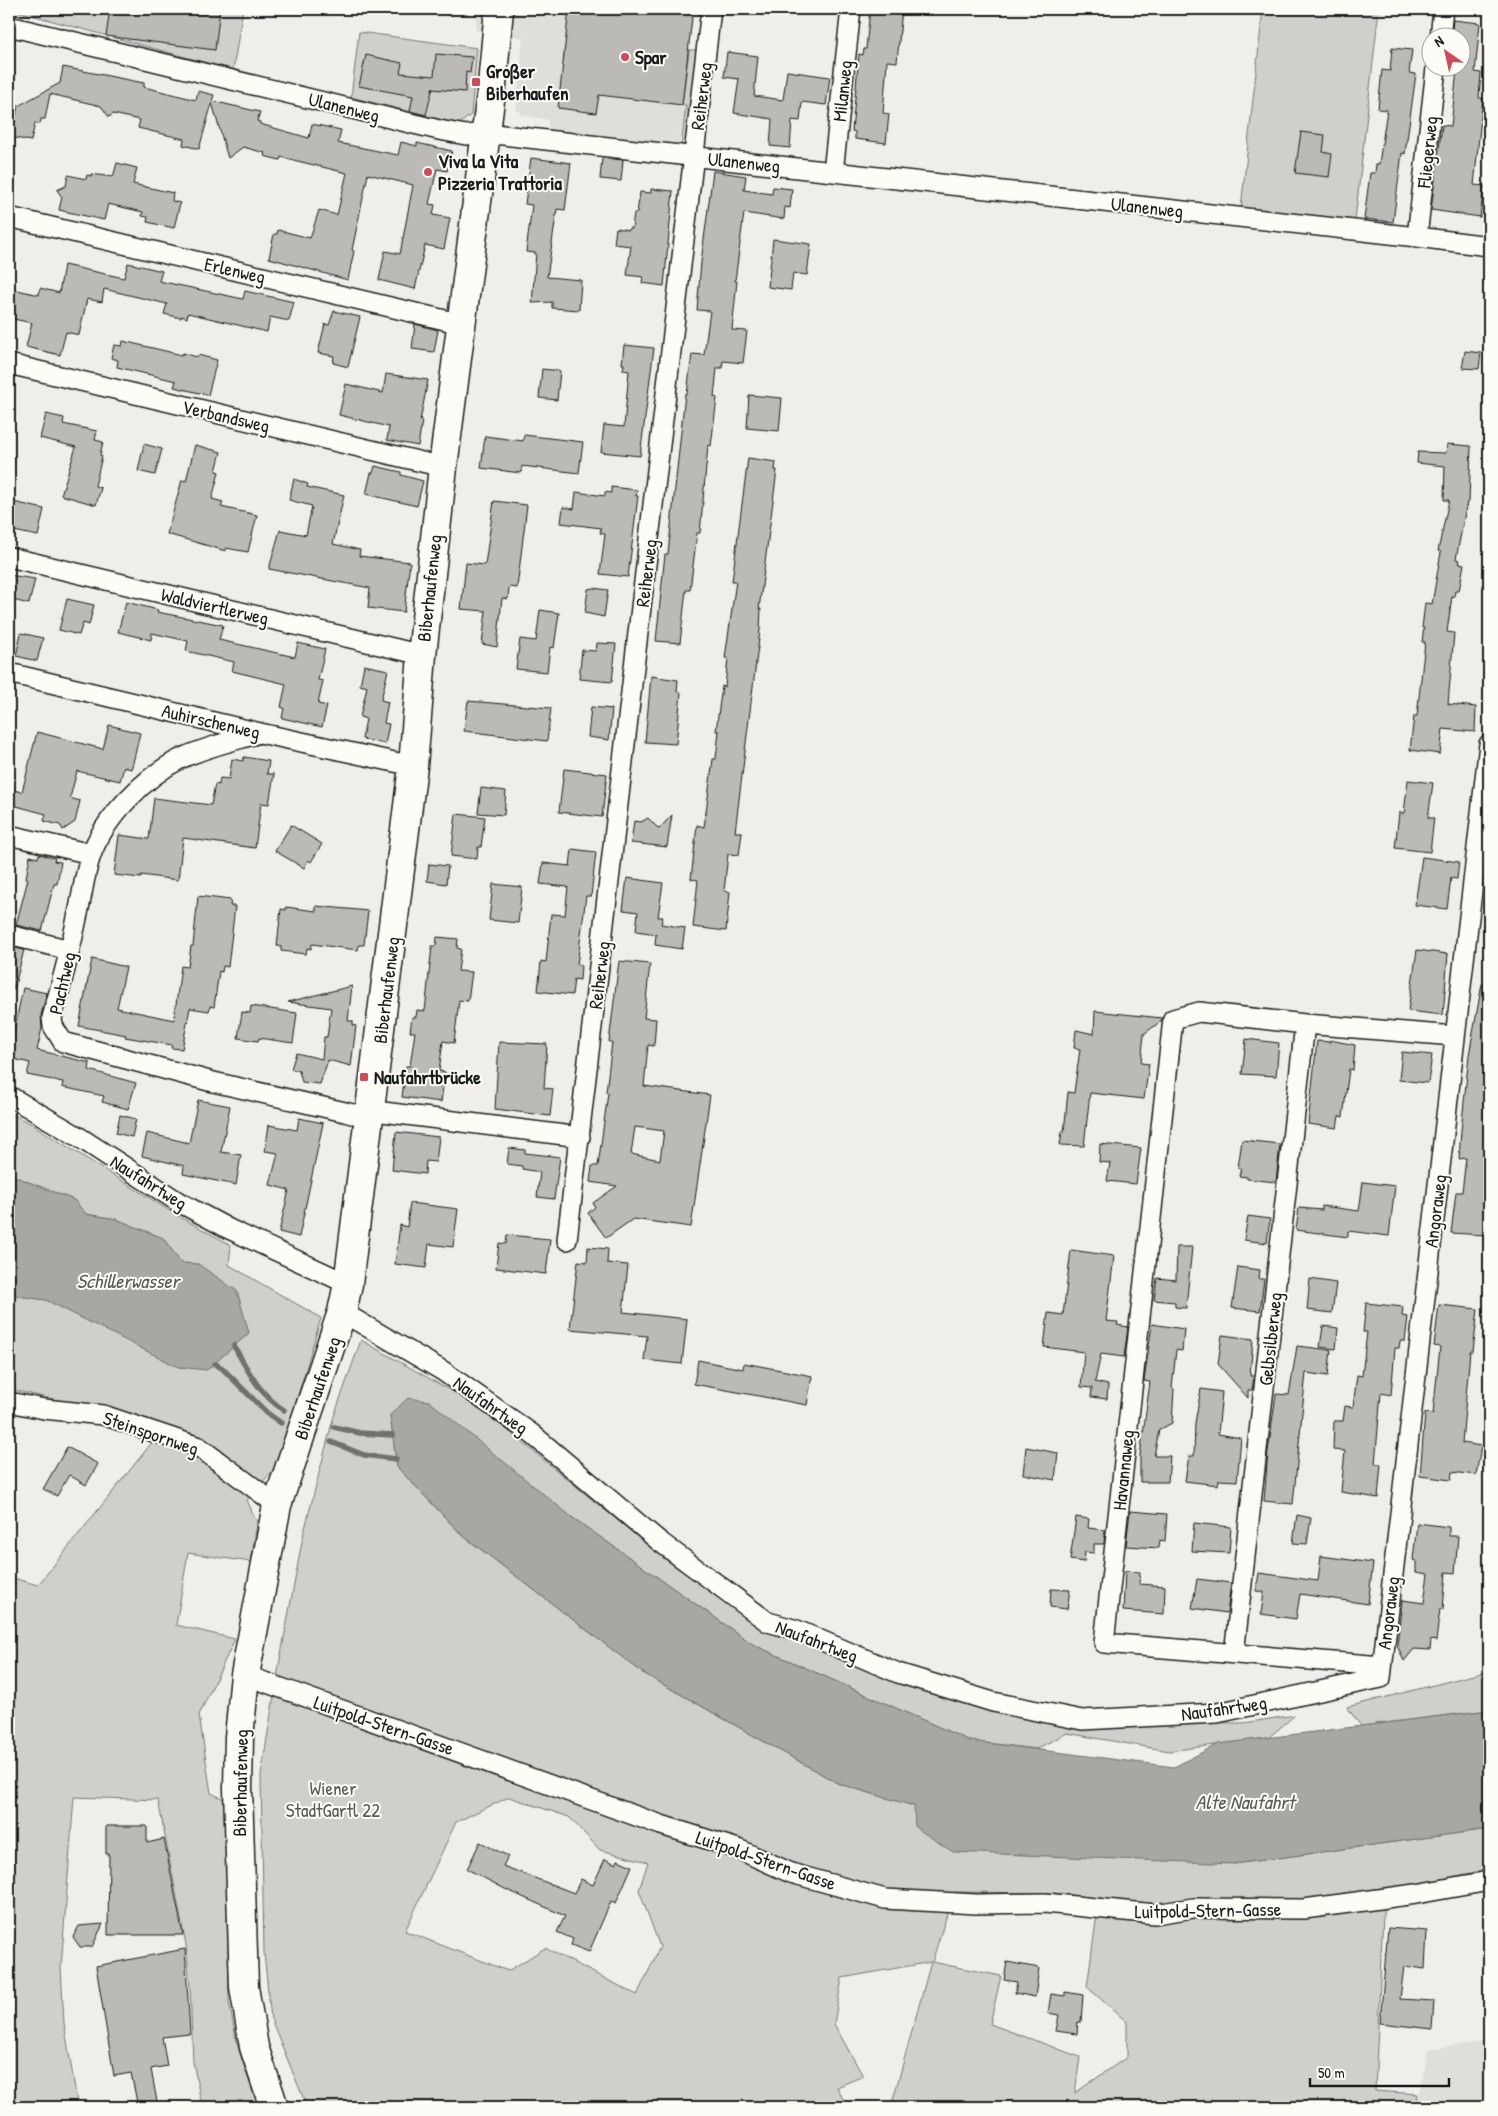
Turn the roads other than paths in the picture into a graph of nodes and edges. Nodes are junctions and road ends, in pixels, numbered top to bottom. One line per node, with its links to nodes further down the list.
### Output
1 (499, 9): 8 (main road, Biberhaufenweg)
2 (711, 9): 9 (street, Reiherweg)
3 (852, 9): 10 (street, Milanweg)
4 (1443, 9): 6 (street)
5 (9, 26): 8 (street, Ulanenweg)
6 (1441, 28)
7 (1435, 78): 12 (street, Fliegerweg)
8 (486, 133): 9 (street, Ulanenweg); 14 (main road, Biberhaufenweg)
9 (694, 157): 10 (street, Ulanenweg); 31 (street, Reiherweg)
10 (833, 172): 12 (street, Ulanenweg)
11 (9, 217): 14 (street, Erlenweg)
12 (1417, 237): 13 (street, Ulanenweg)
13 (1489, 246)
14 (462, 324): 16 (main road, Biberhaufenweg)
15 (9, 364): 16 (street, Verbandsweg)
16 (443, 467): 18 (main road, Biberhaufenweg)
17 (9, 557): 18 (street, Waldviertlerweg)
18 (422, 654): 22 (main road, Biberhaufenweg)
19 (9, 673): 20 (street, Auhirschenweg)
20 (260, 733): 22 (street, Auhirschenweg); 24 (street, Pachtweg)
21 (1489, 744): 28 (street, Angoraweg)
22 (413, 766): 30 (main road, Biberhaufenweg)
23 (9, 835): 24 (street)
24 (91, 854): 26 (street, Pachtweg)
25 (9, 936): 26 (street)
26 (70, 950): 30 (street, Pachtweg)
27 (1306, 1024): 28 (street); 37 (street, Gelbsilberweg); 37 (street, Havannaweg)
28 (1455, 1036): 38 (street, Angoraweg)
29 (9, 1096): 33 (street, Naufahrtweg)
30 (369, 1113): 31 (street); 33 (main road, Biberhaufenweg)
31 (580, 1137): 32 (street, Reiherweg)
32 (567, 1240)
33 (348, 1284): 34 (main road, Biberhaufenweg)
34 (342, 1312): 36 (main road, Biberhaufenweg); 38 (street, Naufahrtweg)
35 (9, 1402): 36 (street, Steinspornweg)
36 (277, 1505): 39 (main road, Biberhaufenweg)
37 (1234, 1654): 38 (street, Havannaweg)
38 (1381, 1672)
39 (245, 1675): 40 (street, Luitpold-Stern-Gasse); 41 (main road, Biberhaufenweg)
40 (1489, 1881)
41 (274, 2107)

